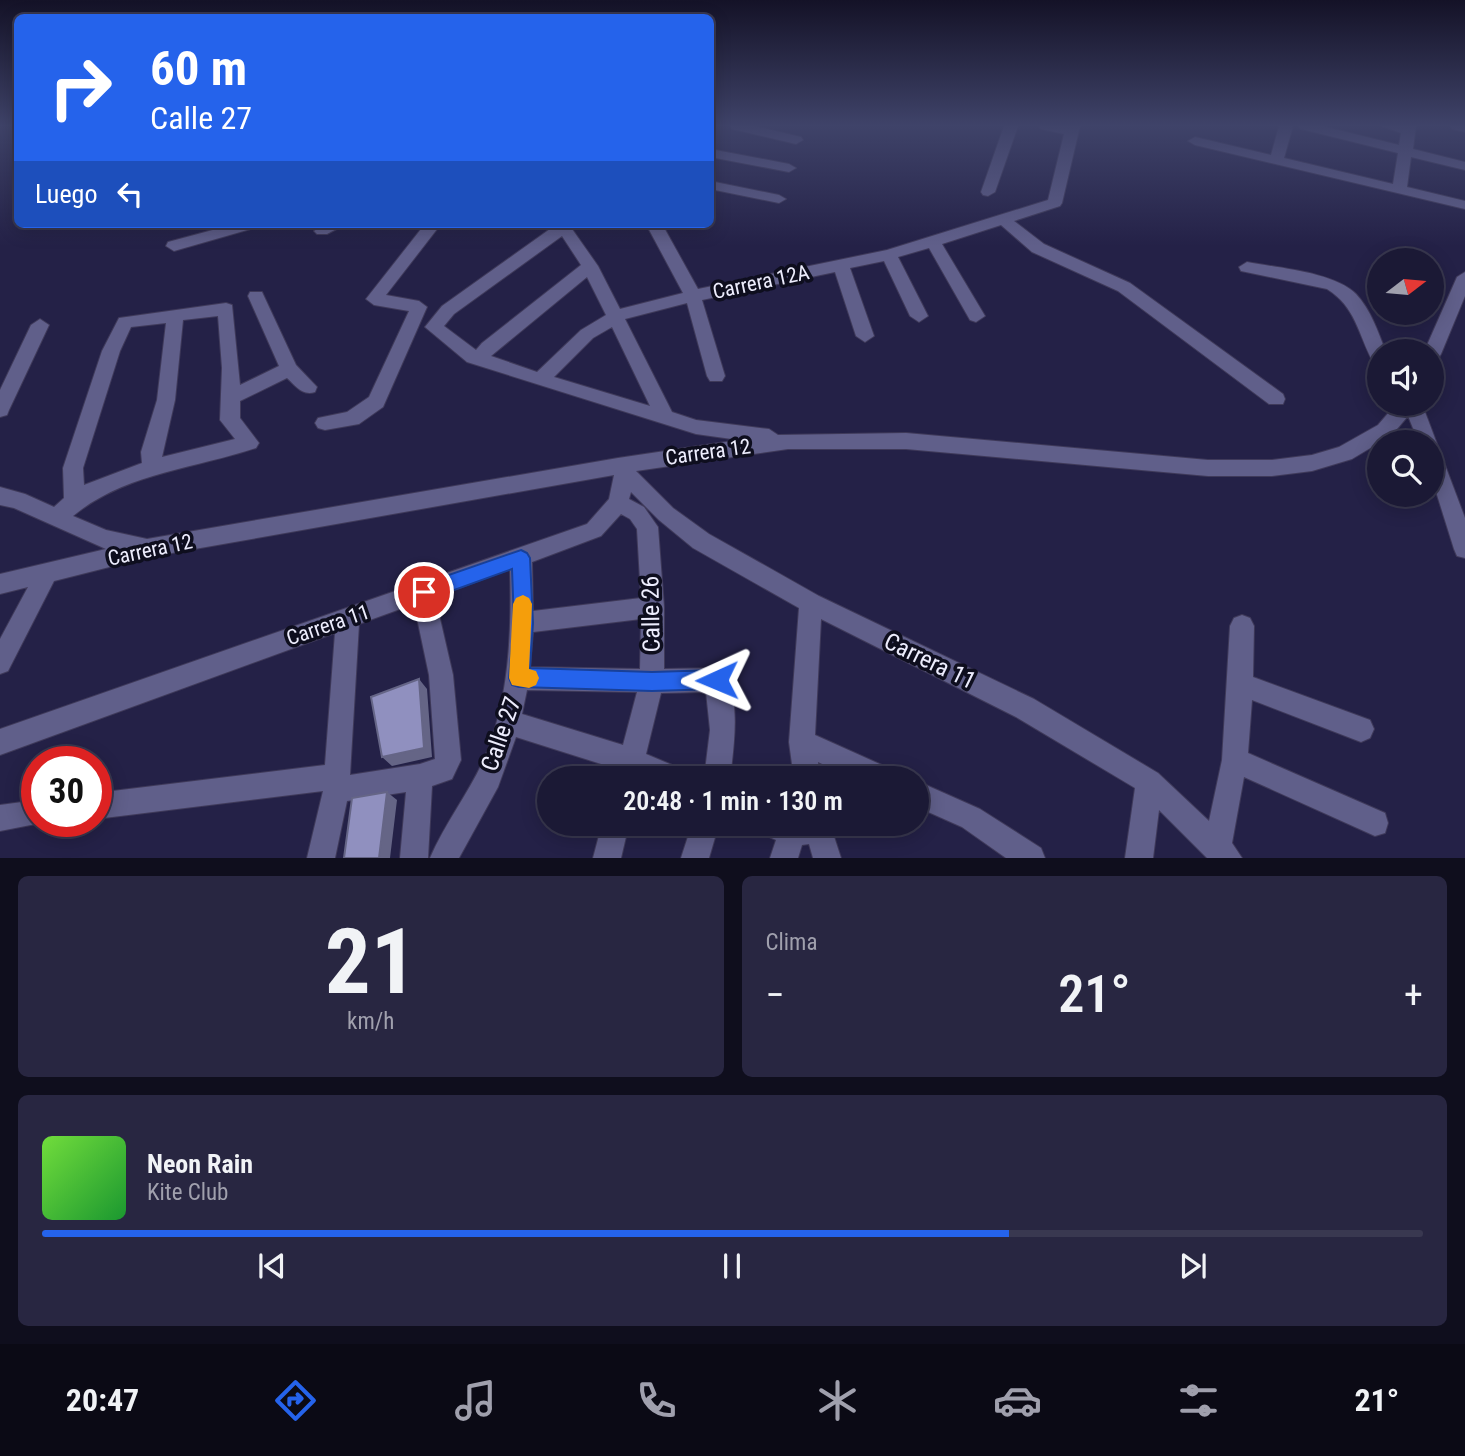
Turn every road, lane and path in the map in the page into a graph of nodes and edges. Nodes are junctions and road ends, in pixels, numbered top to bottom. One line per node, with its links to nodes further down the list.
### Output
1 (779, 166): 6 (street)
2 (997, 166): 9 (street)
3 (1063, 166): 12 (street, Carrera 12A)
4 (1305, 166): 8 (street)
5 (1403, 166): 8 (street)
6 (789, 168)
7 (714, 186): 10 (street)
8 (1399, 187): 11 (street)
9 (988, 192)
10 (779, 199)
11 (1465, 205)
12 (1003, 219): 20 (street, Carrera 12A); 43 (street)
13 (239, 228): 21 (street)
14 (329, 228): 19 (street)
15 (430, 228): 47 (street)
16 (563, 228): 37 (street)
17 (567, 228): 24 (street)
18 (656, 228): 28 (street)
19 (322, 231)
20 (934, 243): 22 (street, Carrera 12A); 32 (street)
21 (174, 246)
22 (889, 255): 23 (street, Carrera 12A); 31 (street)
23 (841, 265): 28 (street, Carrera 12A); 34 (street)
24 (590, 266): 30 (street); 37 (street)
25 (1247, 267): 35 (street)
26 (1465, 277): 36 (street)
27 (256, 296): 38 (street)
28 (693, 296): 30 (street, Carrera 12A); 39 (street)
29 (175, 315): 42 (street); 49 (street); 55 (street)
30 (615, 316): 40 (street, Carrera 12A); 46 (street)
31 (919, 316)
32 (976, 317)
33 (40, 325): 44 (street)
34 (865, 336)
35 (1372, 339)
36 (1438, 339)
37 (479, 359): 40 (street)
38 (289, 369): 41 (street); 42 (street)
39 (716, 376)
40 (540, 380): 46 (street)
41 (308, 387)
42 (230, 398): 49 (street)
43 (1276, 399)
44 (0, 410)
45 (1397, 416): 48 (street, Carrera 12)
46 (665, 417): 48 (street)
47 (326, 423)
48 (788, 441): 50 (street, Carrera 12)
49 (153, 469): 55 (street)
50 (622, 470): 54 (street, Carrera 11); 57 (street, Carrera 12); 63 (street, Carrera 11)
51 (0, 481): 53 (street)
52 (1444, 486): 58 (street)
53 (9, 498): 56 (street)
54 (618, 503): 59 (street, Carrera 11); 64 (street, Calle 26)
55 (75, 504): 56 (street)
56 (56, 517): 57 (street)
57 (149, 548): 60 (street, Carrera 12)
58 (1465, 549)
59 (521, 558): 62 (street, Carrera 11); 66 (street, Calle 27)
60 (46, 575): 61 (street, Carrera 12); 68 (street)
61 (0, 584)
62 (424, 592): 65 (street, Carrera 11); 82 (street)
63 (811, 603): 74 (street); 83 (street, Carrera 11)
64 (653, 607): 66 (street); 70 (street, Calle 26)
65 (348, 617): 75 (street, Carrera 11); 84 (street)
66 (523, 623): 69 (street, Calle 27)
67 (1242, 626): 71 (street)
68 (0, 663)
69 (519, 678): 70 (street); 72 (street, Calle 27)
70 (652, 681): 78 (street, Calle 26); 79 (street)
71 (1241, 684): 73 (street); 76 (street)
72 (507, 722): 77 (street); 96 (street, Calle 27)
73 (1361, 729)
74 (802, 741): 80 (street); 81 (street)
75 (0, 742)
76 (1235, 760): 89 (street); 93 (street)
77 (619, 766)
78 (630, 766)
79 (719, 766)
80 (805, 766)
81 (856, 766)
82 (420, 777): 84 (street); 95 (street)
83 (1149, 782): 93 (street, Carrera 11); 101 (street)
84 (336, 783): 86 (street); 94 (street)
85 (929, 799): 100 (street)
86 (112, 804)
87 (21, 815): 88 (street)
88 (0, 818)
89 (1375, 823)
90 (612, 836): 97 (street)
91 (702, 836): 98 (street)
92 (799, 836): 99 (street)
93 (1222, 853)
94 (321, 858)
95 (414, 858)
96 (444, 858)
97 (607, 858)
98 (695, 858)
99 (827, 858)
100 (1031, 858)
101 (1139, 858)

